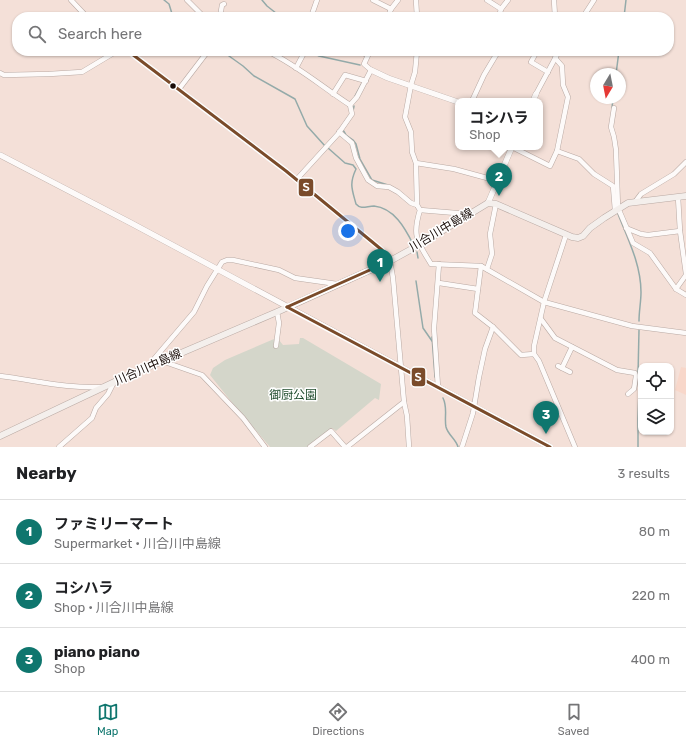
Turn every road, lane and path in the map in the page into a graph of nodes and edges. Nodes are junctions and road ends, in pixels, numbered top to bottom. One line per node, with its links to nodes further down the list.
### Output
1 (71, 0): 14 (street)
2 (187, 0): 15 (street)
3 (317, 0): 17 (street)
4 (373, 0): 12 (street)
5 (398, 0): 12 (street)
6 (416, 0): 19 (street)
7 (487, 0): 13 (street)
8 (508, 0): 13 (street)
9 (554, 0): 21 (street)
10 (594, 0): 22 (street)
11 (224, 4): 16 (street)
12 (392, 9): 18 (street)
13 (501, 9): 20 (street)
14 (82, 12)
15 (199, 12)
16 (221, 12)
17 (313, 12)
18 (390, 12)
19 (417, 12)
20 (500, 12)
21 (555, 12)
22 (587, 12)
23 (109, 56): 37 (street)
24 (135, 56): 40 (street)
25 (204, 56): 40 (street)
26 (279, 56): 34 (street)
27 (302, 56): 34 (street)
28 (368, 56): 35 (street)
29 (417, 56): 39 (street)
30 (495, 56): 43 (street)
31 (534, 56): 36 (street)
32 (556, 56): 36 (street)
33 (558, 56): 51 (street)
34 (296, 68): 41 (street)
35 (371, 70): 38 (street); 39 (street)
36 (548, 72): 42 (street)
37 (0, 73)
38 (366, 81): 41 (street); 46 (street)
39 (410, 86): 45 (street); 54 (street)
40 (179, 89): 55 (street)
41 (334, 94): 46 (street)
42 (536, 94): 44 (street)
43 (473, 98)
44 (534, 98)
45 (455, 101)
46 (350, 105): 48 (street)
47 (614, 108): 63 (street)
48 (339, 132): 55 (street); 62 (street)
49 (511, 150): 56 (street)
50 (518, 150): 51 (street)
51 (557, 151): 63 (street)
52 (0, 155): 73 (street)
53 (686, 162): 59 (street)
54 (416, 163): 56 (street); 62 (street)
55 (296, 179): 69 (street)
56 (498, 181): 60 (street)
57 (686, 196): 58 (main road)
58 (678, 197): 59 (main road); 66 (street)
59 (635, 202): 63 (main road)
60 (488, 203): 61 (main road); 64 (main road, 川合川中島線)
61 (496, 204): 67 (main road); 72 (street)
62 (418, 208): 64 (street); 68 (street)
63 (617, 209): 65 (street); 67 (main road)
64 (468, 214): 68 (main road, 川合川中島線)
65 (626, 228): 66 (street); 78 (street)
66 (680, 231): 74 (street)
67 (566, 235): 80 (street)
68 (419, 245): 69 (main road, 川合川中島線); 70 (street)
69 (390, 261): 76 (main road, 川合川中島線); 91 (street)
70 (439, 264): 71 (street); 75 (street)
71 (481, 266): 72 (street); 77 (street)
72 (487, 269): 80 (street)
73 (217, 270): 76 (street); 81 (street); 90 (street)
74 (686, 274): 78 (street)
75 (439, 283): 77 (street); 96 (street)
76 (337, 284): 81 (main road, 川合川中島線)
77 (478, 289): 84 (street)
78 (676, 289): 79 (street)
79 (686, 295)
80 (544, 302): 83 (street); 85 (street)
81 (287, 307): 82 (main road, 川合川中島線); 91 (street)
82 (277, 312): 86 (street); 89 (main road, 川合川中島線)
83 (541, 319): 87 (street); 88 (street)
84 (493, 327): 88 (street); 99 (street)
85 (686, 333)
86 (276, 346)
87 (572, 347): 92 (street); 97 (street)
88 (534, 354): 108 (street)
89 (162, 361): 90 (main road, 川合川中島線); 102 (street)
90 (155, 364): 94 (main road, 川合川中島線)
91 (401, 367): 96 (street); 98 (street)
92 (570, 372)
93 (0, 376): 95 (street)
94 (114, 382): 95 (main road, 川合川中島線); 101 (street)
95 (106, 386): 100 (main road, 川合川中島線)
96 (438, 387): 99 (street)
97 (628, 394)
98 (404, 402): 104 (street); 105 (street)
99 (474, 406): 106 (street); 107 (street)
100 (0, 436)
101 (59, 447)
102 (265, 447)
103 (310, 447): 104 (street)
104 (346, 447)
105 (409, 447)
106 (462, 447)
107 (550, 447)
108 (575, 447)

